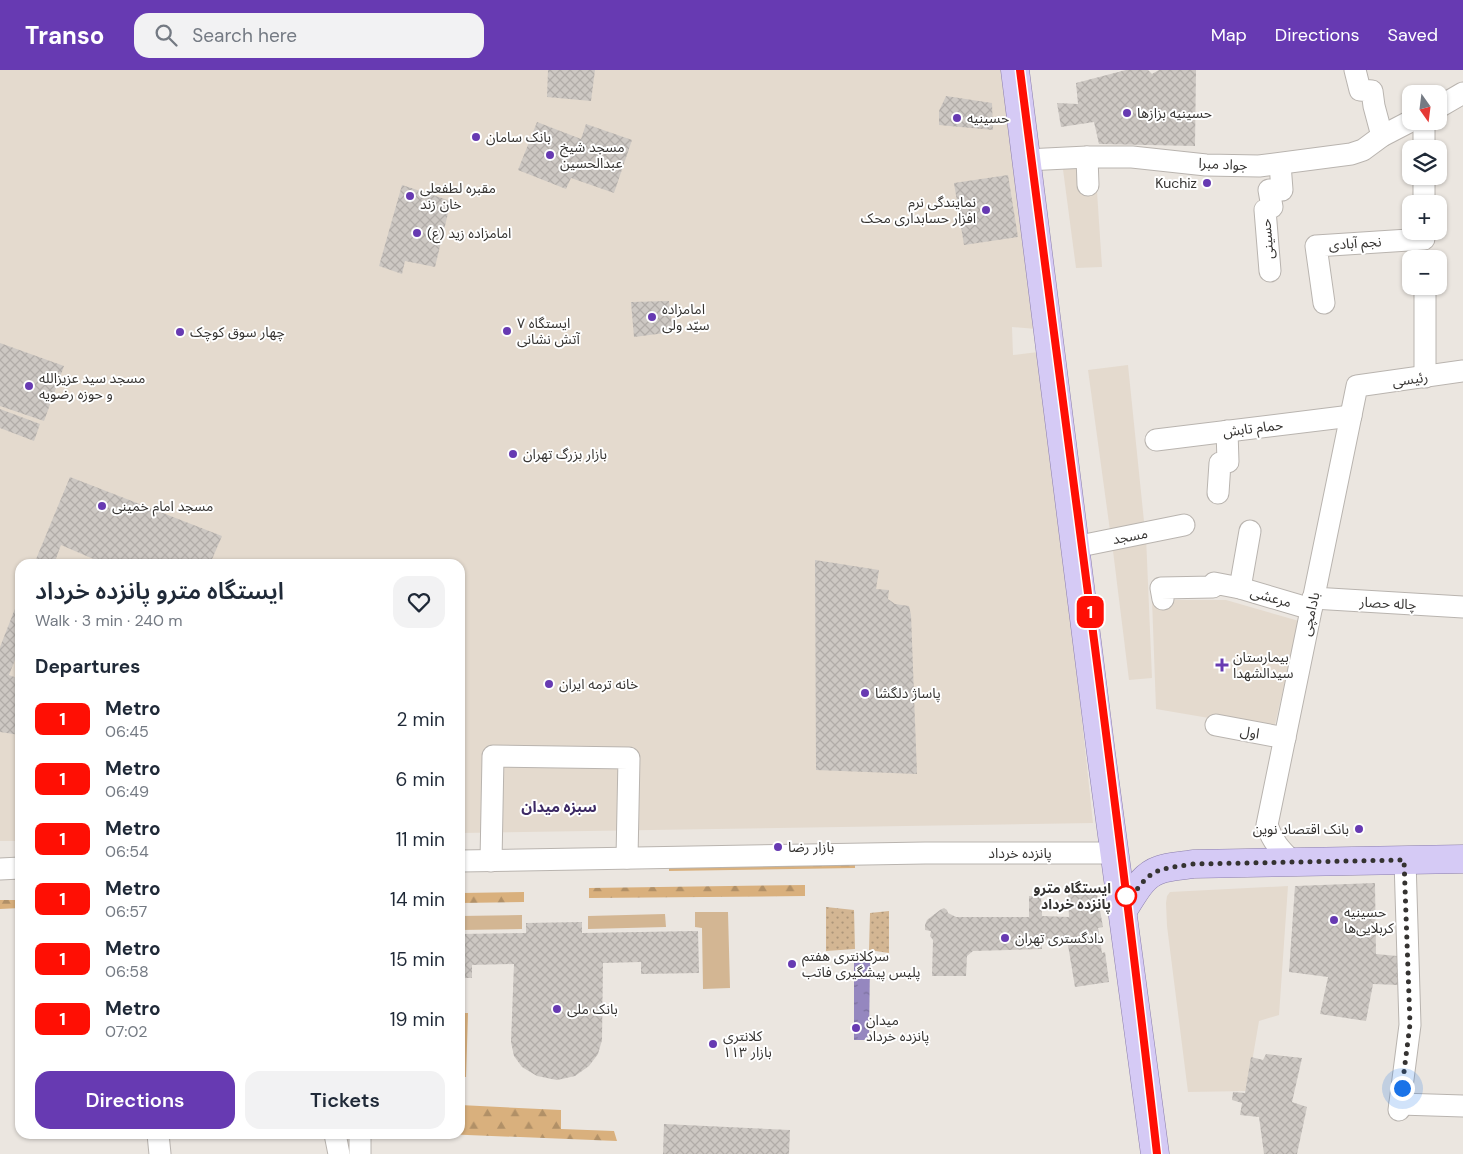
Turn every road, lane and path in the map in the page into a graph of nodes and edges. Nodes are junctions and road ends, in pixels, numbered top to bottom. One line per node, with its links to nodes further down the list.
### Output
1 (1015, 70): 8 (main road)
2 (1355, 70): 6 (street)
3 (1463, 93): 4 (street)
4 (1448, 102)
5 (1402, 126): 6 (street, جواد مبرا)
6 (1382, 136): 9 (street, جواد مبرا)
7 (1087, 157): 8 (street, جواد مبرا); 9 (street, جواد مبرا); 10 (street)
8 (1026, 160): 24 (main road)
9 (1280, 164): 12 (street, حسینی)
10 (1088, 185)
11 (1424, 243): 14 (street, نجم آبادی)
12 (1270, 271)
13 (1425, 295): 16 (street)
14 (1324, 303)
15 (1463, 371): 16 (street, رئیسی)
16 (1425, 376): 17 (street, رئیسی)
17 (1357, 386): 18 (street, بادامچی)
18 (1351, 416): 19 (street, حمام تابش); 27 (street, بادامچی)
19 (1228, 431): 20 (street, حمام تابش); 21 (street)
20 (1156, 440)
21 (1218, 493)
22 (1184, 525): 24 (street, مسجد)
23 (1250, 531): 25 (street)
24 (1075, 547): 31 (main road)
25 (1233, 591): 26 (street, مرعشی); 27 (street, مرعشی)
26 (1162, 594)
27 (1312, 604): 28 (street, چاله حصار); 30 (street, بادامچی)
28 (1463, 607)
29 (1216, 726): 30 (street, اول)
30 (1284, 738): 37 (street, بادامچی)
31 (1115, 854): 32 (street, پانزده خرداد); 40 (main road)
32 (627, 858): 36 (street, پانزده خرداد); 36 (street)
33 (1463, 859): 34 (main road)
34 (1404, 860): 37 (main road); 41 (street)
35 (465, 861): 36 (street, پانزده خرداد)
36 (491, 861)
37 (1293, 862): 40 (main road)
38 (15, 868): 39 (street)
39 (0, 869)
40 (1123, 910): 48 (main road)
41 (1463, 1106)
42 (158, 1139): 45 (street)
43 (336, 1139): 46 (street)
44 (360, 1139): 47 (street)
45 (160, 1154)
46 (339, 1154)
47 (360, 1154)
48 (1155, 1154)

